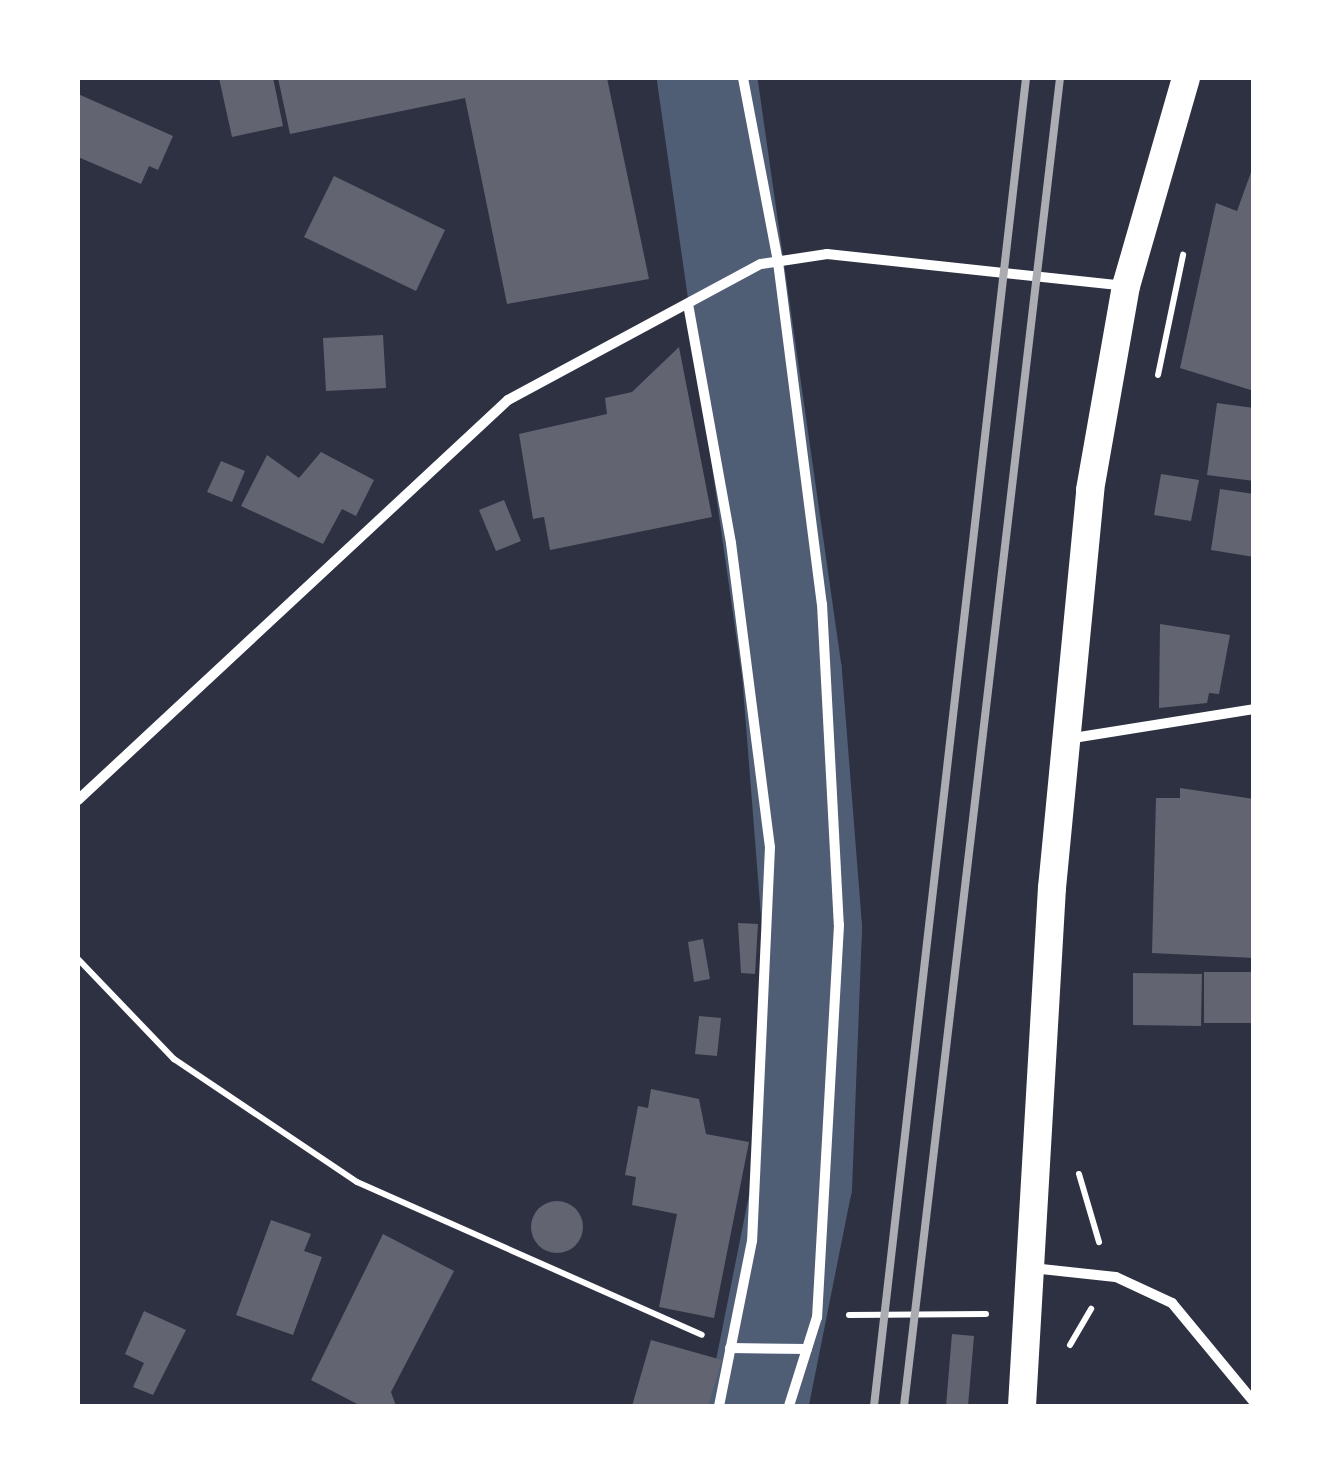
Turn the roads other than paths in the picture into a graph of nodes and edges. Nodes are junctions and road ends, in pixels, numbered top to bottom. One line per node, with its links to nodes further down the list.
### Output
1 (742, 78): 3 (street)
2 (1186, 78): 4 (highway)
3 (778, 262): 4 (street); 5 (street); 11 (street)
4 (1126, 286): 7 (highway)
5 (688, 304): 8 (street); 10 (street)
6 (1254, 709): 7 (street)
7 (1066, 739): 9 (highway)
8 (78, 800)
9 (1031, 1268): 12 (street); 15 (highway)
10 (730, 1348): 11 (street); 13 (street)
11 (808, 1349): 14 (street)
12 (1254, 1402)
13 (719, 1406)
14 (789, 1406)
15 (1022, 1406)

